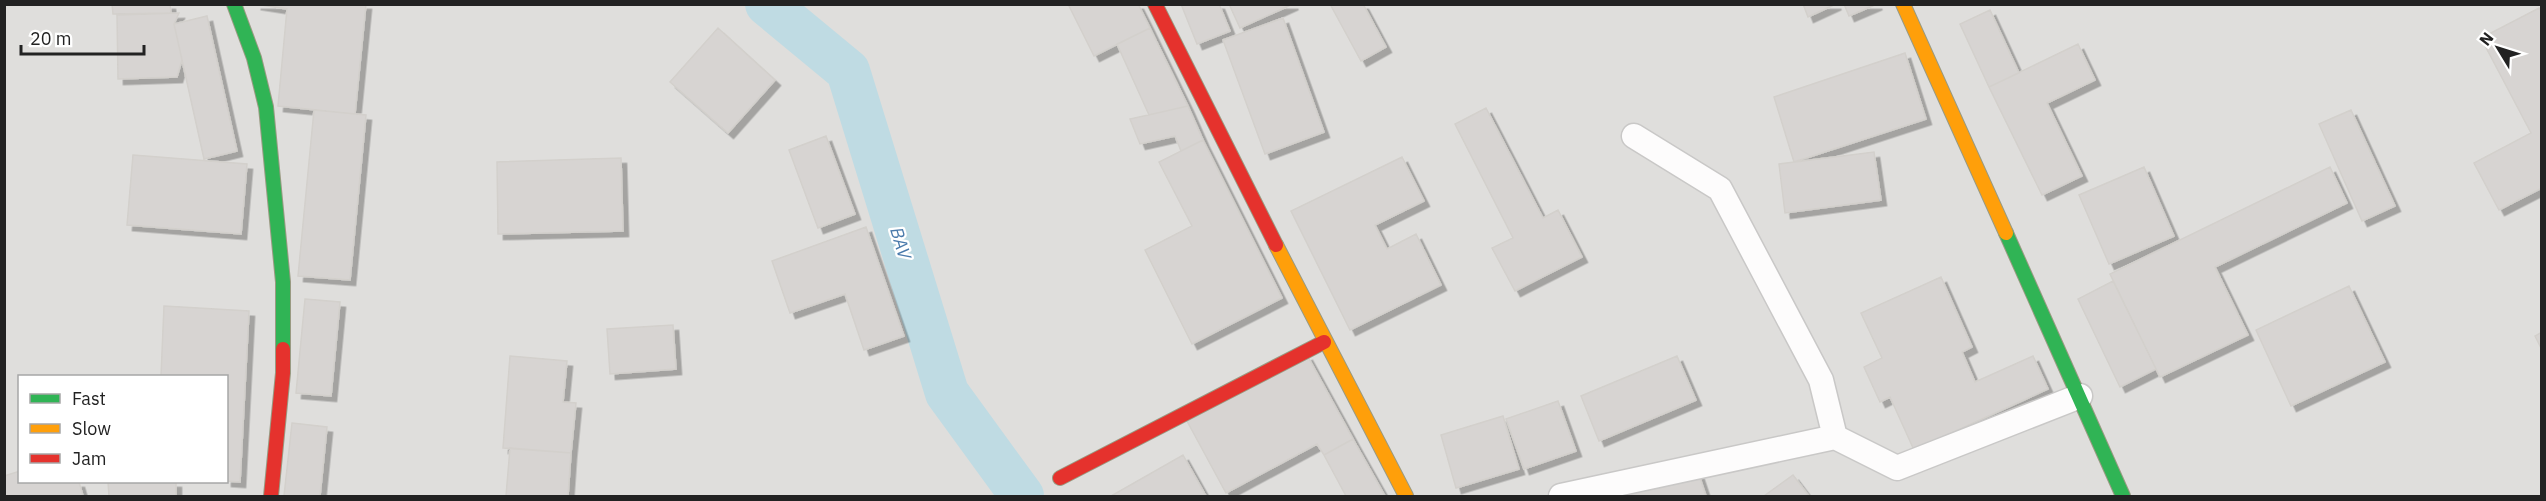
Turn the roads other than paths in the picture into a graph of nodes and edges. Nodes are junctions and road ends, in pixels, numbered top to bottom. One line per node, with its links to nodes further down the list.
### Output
1 (234, 4): 9 (street)
2 (1155, 4): 5 (street)
3 (1903, 4): 6 (street)
4 (1634, 136): 7 (lane)
5 (1324, 342): 8 (street); 10 (street)
6 (2080, 396): 7 (lane); 12 (street)
7 (1835, 437): 11 (lane)
8 (1060, 478)
9 (271, 496)
10 (1406, 496)
11 (1561, 496)
12 (2123, 496)

